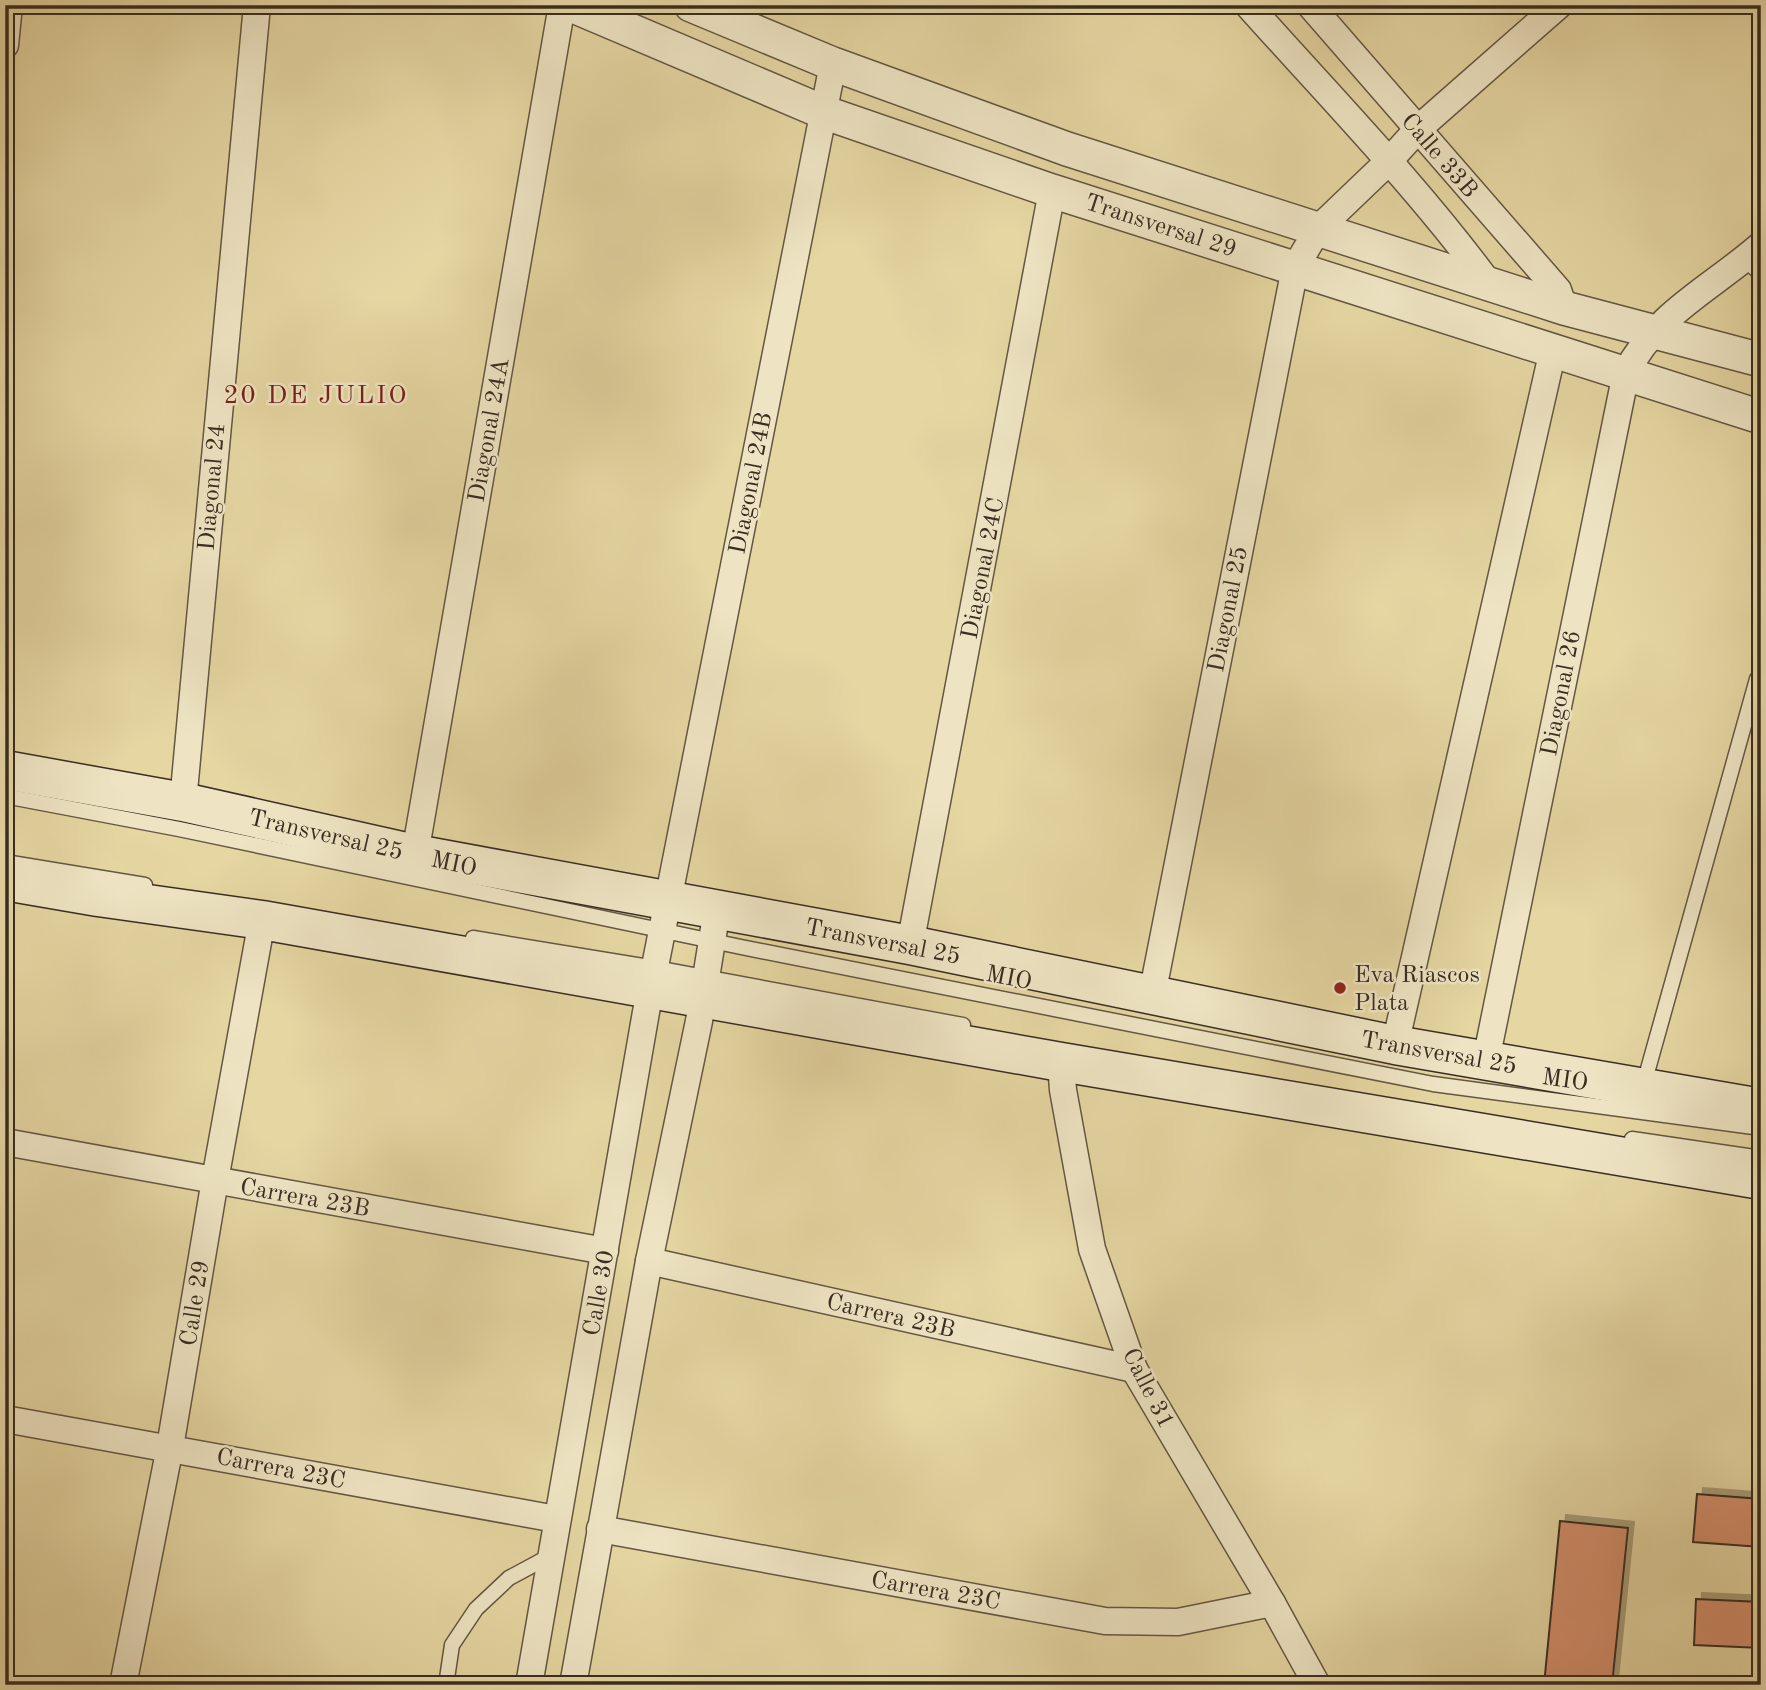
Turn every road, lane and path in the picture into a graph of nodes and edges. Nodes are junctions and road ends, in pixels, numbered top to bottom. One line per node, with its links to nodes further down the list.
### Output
1 (9, 5): 9 (street)
2 (257, 5): 28 (street, Diagonal 24)
3 (562, 5): 29 (street, Diagonal 24A)
4 (571, 5): 11 (street, Transversal 29)
5 (691, 5): 10 (street, Transversal 29)
6 (1248, 5): 13 (street, Calle 33B)
7 (1310, 5): 12 (street, Calle 33B)
8 (1559, 5): 12 (street, Diagonal 25)
9 (5, 45)
10 (833, 64): 11 (street, Diagonal 24B); 15 (street, Transversal 29)
11 (823, 112): 14 (street, Transversal 29); 33 (street, Diagonal 24B)
12 (1418, 129): 13 (street, Diagonal 25); 19 (street, Calle 33B)
13 (1388, 162): 15 (street, Diagonal 25); 18 (street, Calle 33B)
14 (1052, 191): 17 (street, Transversal 29); 37 (street, Diagonal 24C)
15 (1318, 229): 17 (street, Diagonal 25); 18 (street, Transversal 29)
16 (1755, 259): 20 (street, Diagonal 26)
17 (1295, 268): 21 (street, Transversal 29); 40 (street, Diagonal 25)
18 (1490, 285): 19 (street, Transversal 29)
19 (1564, 308): 20 (street, Transversal 29)
20 (1652, 332): 22 (street, Transversal 29); 23 (street, Diagonal 26)
21 (1553, 350): 23 (street, Transversal 29); 42 (street)
22 (1761, 360)
23 (1626, 373): 24 (street, Transversal 29); 43 (street, Diagonal 26)
24 (1761, 417)
25 (1756, 679): 45 (lane)
26 (5, 770): 28 (main road, Transversal 25)
27 (5, 796): 33 (lane, MIO)
28 (184, 802): 29 (main road, Transversal 25)
29 (415, 854): 33 (main road, Transversal 25)
30 (5, 862): 32 (lane)
31 (5, 881): 34 (main road)
32 (153, 886)
33 (665, 915): 35 (main road, Transversal 25); 38 (street, Calle 30)
34 (262, 920): 38 (main road); 53 (street, Calle 29)
35 (715, 926): 37 (main road, Transversal 25); 39 (street, Calle 30); 49 (lane, MIO)
36 (461, 936): 38 (lane)
37 (910, 945): 40 (main road, Transversal 25)
38 (652, 978): 39 (main road); 55 (street, Calle 30)
39 (704, 988): 41 (lane); 44 (main road); 56 (street, Calle 30)
40 (1152, 995): 42 (main road, Transversal 25)
41 (980, 1028)
42 (1395, 1045): 43 (main road, Transversal 25)
43 (1486, 1060): 45 (main road, Transversal 25)
44 (1061, 1062): 54 (main road); 57 (street, Calle 31)
45 (1642, 1088): 48 (main road, Transversal 25)
46 (1322, 1091): 47 (lane)
47 (1418, 1107)
48 (1761, 1108)
49 (1761, 1128)
50 (1624, 1138): 52 (lane)
51 (5, 1142): 53 (street, Carrera 23B)
52 (1761, 1158)
53 (215, 1180): 55 (street, Carrera 23B); 59 (street, Calle 29)
54 (1761, 1180)
55 (606, 1251): 60 (street, Calle 30)
56 (649, 1261): 57 (street, Carrera 23B); 61 (street, Calle 30)
57 (1135, 1369): 63 (street, Calle 31)
58 (5, 1419): 59 (street, Carrera 23C)
59 (170, 1447): 60 (street, Carrera 23C); 64 (street, Calle 29)
60 (556, 1519): 62 (street, Calle 30)
61 (600, 1529): 63 (street, Carrera 23C); 67 (street, Calle 30)
62 (550, 1556): 65 (lane); 66 (street, Calle 30)
63 (1272, 1603): 68 (street, Calle 31)
64 (123, 1685)
65 (446, 1685)
66 (528, 1685)
67 (573, 1685)
68 (1317, 1685)

